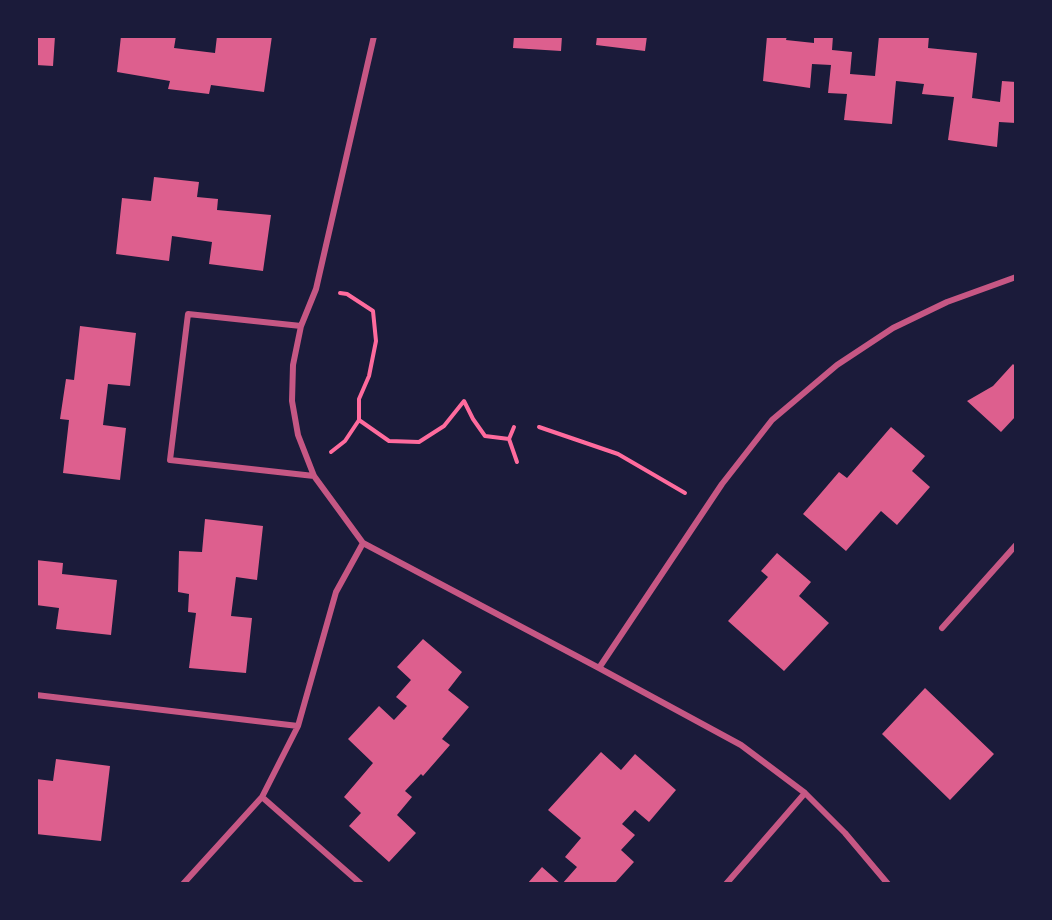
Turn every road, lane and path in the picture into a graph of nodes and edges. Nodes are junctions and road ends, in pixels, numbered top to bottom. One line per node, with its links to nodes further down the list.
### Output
1 (374, 36): 3 (street)
2 (1016, 277): 12 (street)
3 (316, 289): 4 (street); 5 (path)
4 (301, 326): 9 (street); 11 (street)
5 (359, 420): 8 (path); 9 (path)
6 (514, 427): 8 (path)
7 (539, 428): 12 (path)
8 (509, 440): 10 (path)
9 (308, 462): 11 (street)
10 (517, 462)
11 (314, 476): 13 (street)
12 (707, 507): 16 (street)
13 (363, 543): 16 (street); 18 (street)
14 (1016, 545): 15 (street)
15 (942, 628)
16 (599, 668): 19 (street)
17 (36, 695): 18 (street)
18 (298, 726): 20 (street)
19 (806, 793): 23 (street); 24 (street)
20 (262, 797): 21 (street); 22 (street)
21 (183, 884)
22 (361, 884)
23 (726, 884)
24 (888, 884)

